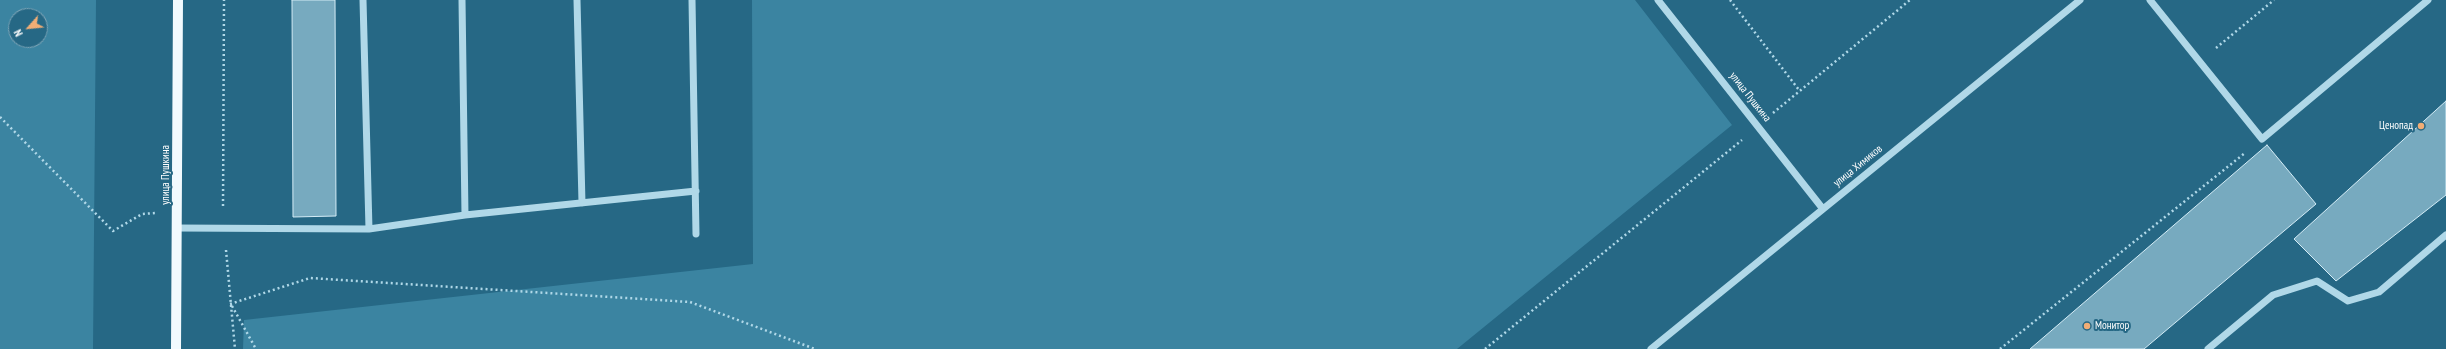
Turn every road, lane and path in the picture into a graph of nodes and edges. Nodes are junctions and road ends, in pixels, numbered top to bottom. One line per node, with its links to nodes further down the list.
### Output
1 (178, 0): 22 (main road, улица Пушкина)
2 (224, 0): 25 (path)
3 (363, 0): 26 (street)
4 (462, 0): 23 (street)
5 (578, 0): 20 (street)
6 (692, 0): 19 (street)
7 (1658, 0): 17 (street, улица Пушкина)
8 (1730, 0): 15 (path)
9 (1910, 0): 15 (path)
10 (2080, 0): 21 (street, улица Химиков)
11 (2150, 0): 14 (street)
12 (2274, 0): 14 (path)
13 (2428, 0): 18 (street)
14 (2200, 61): 18 (street)
15 (1799, 90): 17 (path)
16 (0, 117): 22 (path)
17 (1758, 126): 21 (street, улица Пушкина); 34 (path)
18 (2262, 139): 36 (path)
19 (696, 191): 20 (street); 27 (street)
20 (582, 203): 23 (street)
21 (1823, 209): 35 (street, улица Химиков)
22 (178, 212): 24 (main road, улица Пушкина)
23 (465, 215): 26 (street)
24 (176, 228): 25 (street); 30 (main road, улица Пушкина)
25 (224, 228): 26 (street); 29 (path)
26 (369, 229)
27 (696, 234)
28 (2446, 235): 37 (street)
29 (230, 304): 31 (path); 32 (path); 33 (path)
30 (176, 349)
31 (235, 349)
32 (256, 349)
33 (815, 349)
34 (1485, 349)
35 (1651, 349)
36 (2000, 349)
37 (2208, 349)

